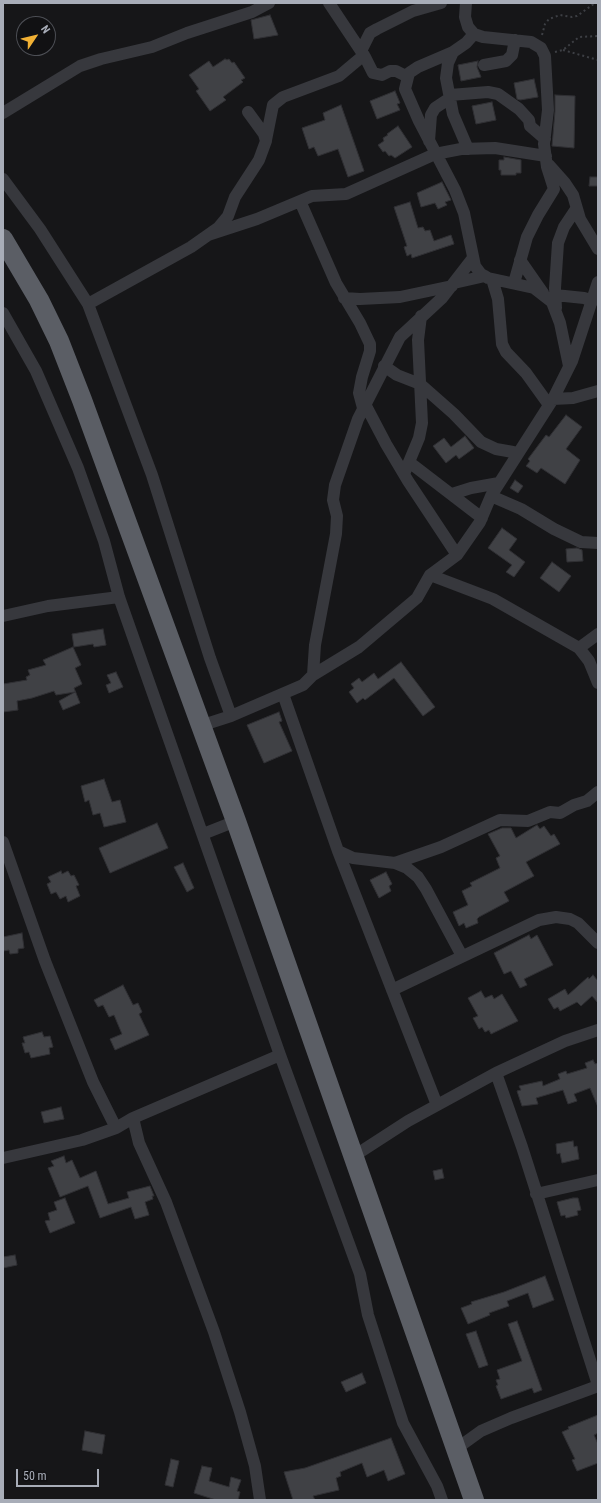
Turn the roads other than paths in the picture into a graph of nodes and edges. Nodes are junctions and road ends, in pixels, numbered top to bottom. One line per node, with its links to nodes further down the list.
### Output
1 (268, 3): 13 (street)
2 (329, 3): 8 (street)
3 (441, 3): 8 (street)
4 (466, 3): 5 (street)
5 (474, 34): 6 (street); 7 (street)
6 (515, 40): 9 (street); 14 (street)
7 (453, 52): 10 (street); 11 (street)
8 (362, 53): 10 (street); 15 (street)
9 (484, 66)
10 (408, 77): 16 (street)
11 (450, 96): 14 (street); 16 (street); 17 (street)
12 (248, 112): 15 (street)
13 (3, 113)
14 (545, 139): 19 (street)
15 (266, 142): 23 (street)
16 (429, 142): 18 (street)
17 (468, 149): 18 (street); 19 (street)
18 (435, 154): 21 (street); 26 (street)
19 (546, 159): 22 (street); 27 (street)
20 (3, 179): 35 (street)
21 (300, 201): 23 (street); 33 (street)
22 (576, 209): 25 (street); 32 (street)
23 (208, 235): 35 (street)
24 (3, 239): 64 (highway)
25 (598, 249)
26 (473, 258): 28 (street); 31 (street)
27 (520, 260): 30 (street); 32 (street)
28 (488, 278): 30 (street); 31 (street); 43 (street)
29 (598, 282): 34 (street)
30 (514, 283): 32 (street)
31 (453, 285): 33 (street); 37 (street)
32 (550, 295): 34 (street); 40 (street)
33 (344, 298): 44 (street)
34 (595, 300): 40 (street)
35 (88, 304): 63 (street)
36 (3, 314): 38 (street)
37 (422, 316): 39 (street); 41 (street)
38 (6, 325): 55 (street)
39 (384, 366): 41 (street); 44 (street)
40 (569, 366): 43 (street)
41 (420, 384): 45 (street); 46 (street)
42 (598, 391): 43 (street)
43 (551, 402): 48 (street)
44 (364, 406): 47 (street); 60 (street)
45 (513, 452)
46 (409, 462): 47 (street); 49 (street)
47 (404, 474): 53 (street)
48 (499, 483): 49 (street); 50 (street)
49 (452, 494): 51 (street)
50 (491, 496): 51 (street); 52 (street)
51 (482, 518): 53 (street)
52 (598, 544)
53 (457, 555): 54 (street)
54 (430, 575): 59 (street); 60 (street)
55 (119, 597): 56 (street); 67 (street)
56 (3, 616)
57 (598, 634): 59 (street)
58 (598, 643): 59 (street)
59 (582, 651): 61 (street)
60 (312, 675): 62 (street)
61 (598, 683)
62 (283, 694): 63 (street); 69 (street)
63 (231, 716): 64 (street)
64 (200, 726): 66 (highway)
65 (598, 792): 70 (street)
66 (236, 821): 67 (street); 80 (highway)
67 (203, 834): 75 (street)
68 (3, 842): 79 (street)
69 (338, 851): 70 (street); 73 (street)
70 (394, 863): 72 (street)
71 (598, 944): 72 (street)
72 (462, 956): 73 (street)
73 (392, 990): 77 (street)
74 (598, 1030): 76 (street)
75 (280, 1055): 78 (street); 87 (street)
76 (496, 1073): 77 (street); 83 (street)
77 (437, 1105): 80 (street)
78 (133, 1118): 79 (street); 86 (street)
79 (116, 1128): 81 (street)
80 (354, 1156): 85 (highway)
81 (3, 1158)
82 (598, 1180): 83 (street)
83 (536, 1194): 84 (street)
84 (598, 1386): 85 (street)
85 (456, 1449): 88 (highway)
86 (260, 1500)
87 (442, 1500)
88 (474, 1500)

